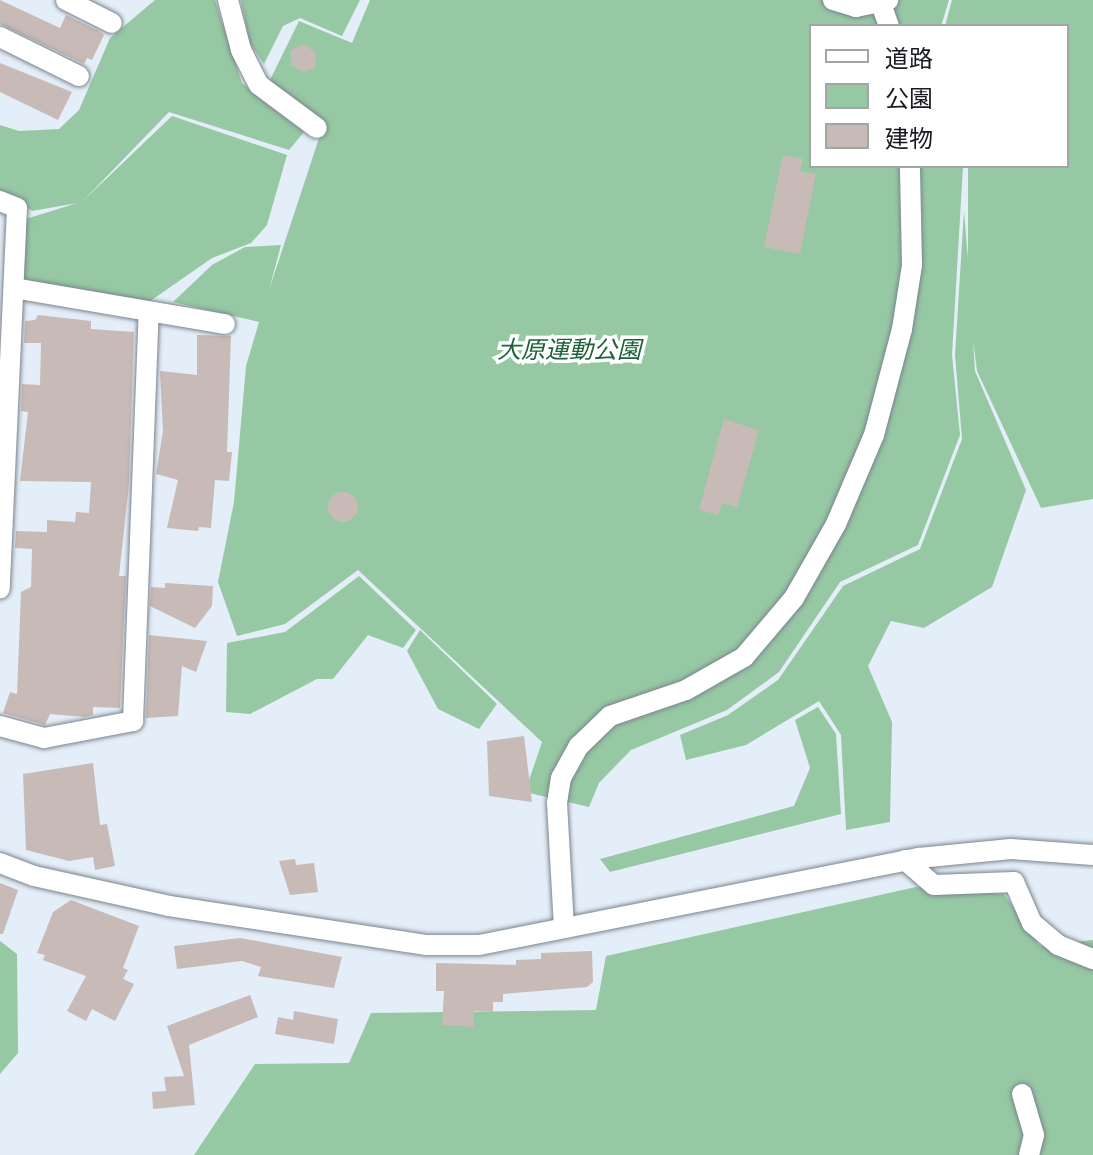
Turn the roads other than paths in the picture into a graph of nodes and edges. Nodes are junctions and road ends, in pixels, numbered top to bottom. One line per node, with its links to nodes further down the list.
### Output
1 (66, 0): 5 (street)
2 (228, 0): 9 (street)
3 (833, 0): 4 (street)
4 (885, 2): 6 (street)
5 (112, 23)
6 (889, 24)
7 (0, 37): 8 (street)
8 (79, 76)
9 (317, 128)
10 (910, 168): 21 (street)
11 (0, 201): 12 (street)
12 (14, 288): 13 (street); 15 (street)
13 (149, 312): 14 (street); 17 (street)
14 (225, 324)
15 (2, 426): 16 (street)
16 (0, 589)
17 (0, 726)
18 (1093, 855): 19 (street)
19 (905, 860): 21 (street); 22 (street)
20 (0, 863): 21 (street)
21 (564, 928)
22 (1093, 959)
23 (1022, 1094): 24 (street)
24 (1029, 1155)

